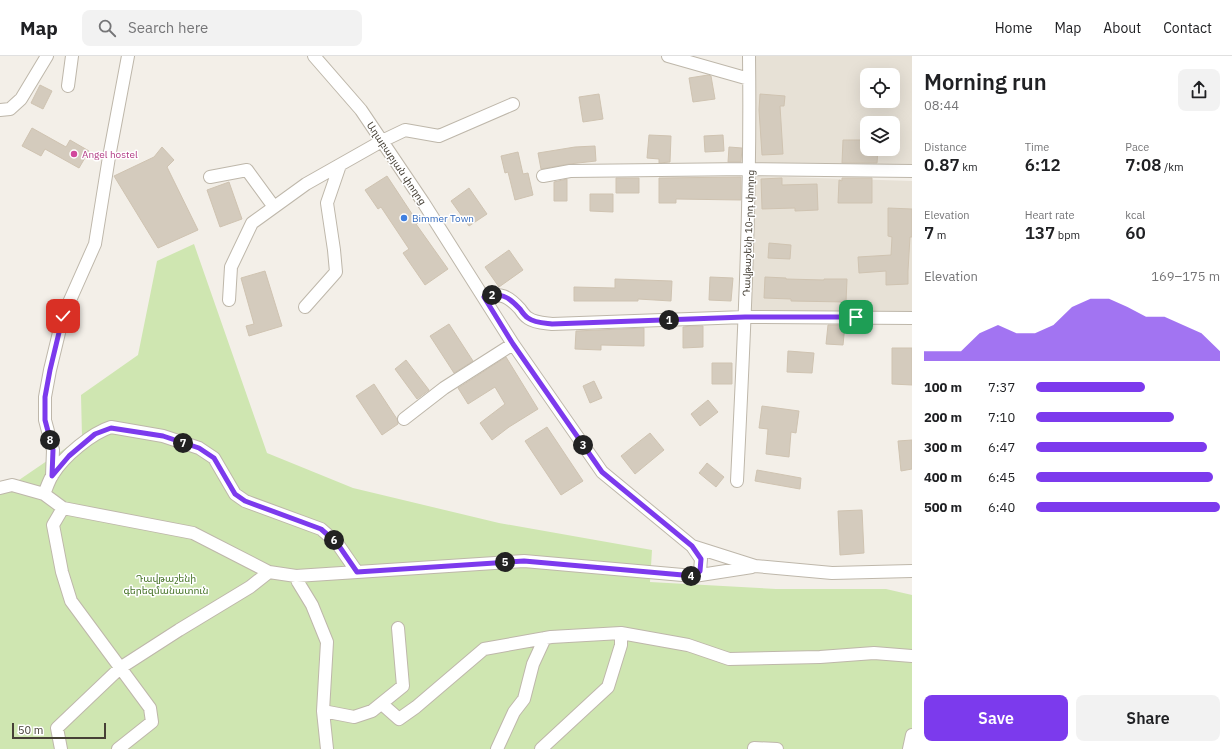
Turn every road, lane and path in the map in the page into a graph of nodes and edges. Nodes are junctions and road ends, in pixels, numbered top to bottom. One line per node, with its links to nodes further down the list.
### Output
1 (47, 56): 10 (street)
2 (72, 56): 8 (street)
3 (128, 56): 25 (street)
4 (314, 56): 11 (street, Աղաբաբյան փողոց)
5 (668, 56): 7 (street)
6 (749, 56): 7 (street, Դավթաշենի 10-րդ փողոց)
7 (749, 79): 13 (street, Դավթաշենի 10-րդ փողոց)
8 (68, 86)
9 (514, 104): 11 (street)
10 (0, 110)
11 (382, 141): 12 (street); 18 (street, Աղաբաբյան փողոց)
12 (340, 165): 17 (street); 20 (street)
13 (749, 169): 14 (street); 15 (street); 21 (street, Դավթաշենի 10-րդ փողոց)
14 (912, 171)
15 (543, 176)
16 (210, 177): 17 (street)
17 (274, 207): 19 (street)
18 (484, 297): 21 (street); 23 (street, Աղաբաբյան փողոց)
19 (229, 300)
20 (306, 307)
21 (745, 317): 22 (street); 26 (street, Դավթաշենի 10-րդ փողոց)
22 (912, 318)
23 (513, 344): 24 (street); 30 (street, Աղաբաբյան փողոց)
24 (404, 419)
25 (52, 476): 28 (street); 34 (street)
26 (737, 481)
27 (0, 488): 28 (street)
28 (44, 494): 29 (street)
29 (63, 508): 33 (street); 41 (street)
30 (692, 546): 31 (street, Աղաբաբյան փողոց); 36 (street)
31 (755, 566): 32 (street, Աղաբաբյան փողոց); 36 (street)
32 (912, 571)
33 (269, 572): 35 (street); 41 (street)
34 (357, 572): 35 (street); 36 (street)
35 (296, 576): 43 (street)
36 (694, 576)
37 (398, 628): 42 (street)
38 (621, 633): 39 (street); 40 (street); 50 (street)
39 (545, 638): 42 (street); 49 (street)
40 (912, 656)
41 (120, 668): 46 (street); 47 (street)
42 (382, 704): 43 (street)
43 (322, 711): 48 (street)
44 (912, 735): 52 (street)
45 (754, 748): 51 (street)
46 (60, 749)
47 (118, 749)
48 (327, 749)
49 (498, 749)
50 (541, 749)
51 (776, 749)
52 (909, 749)

